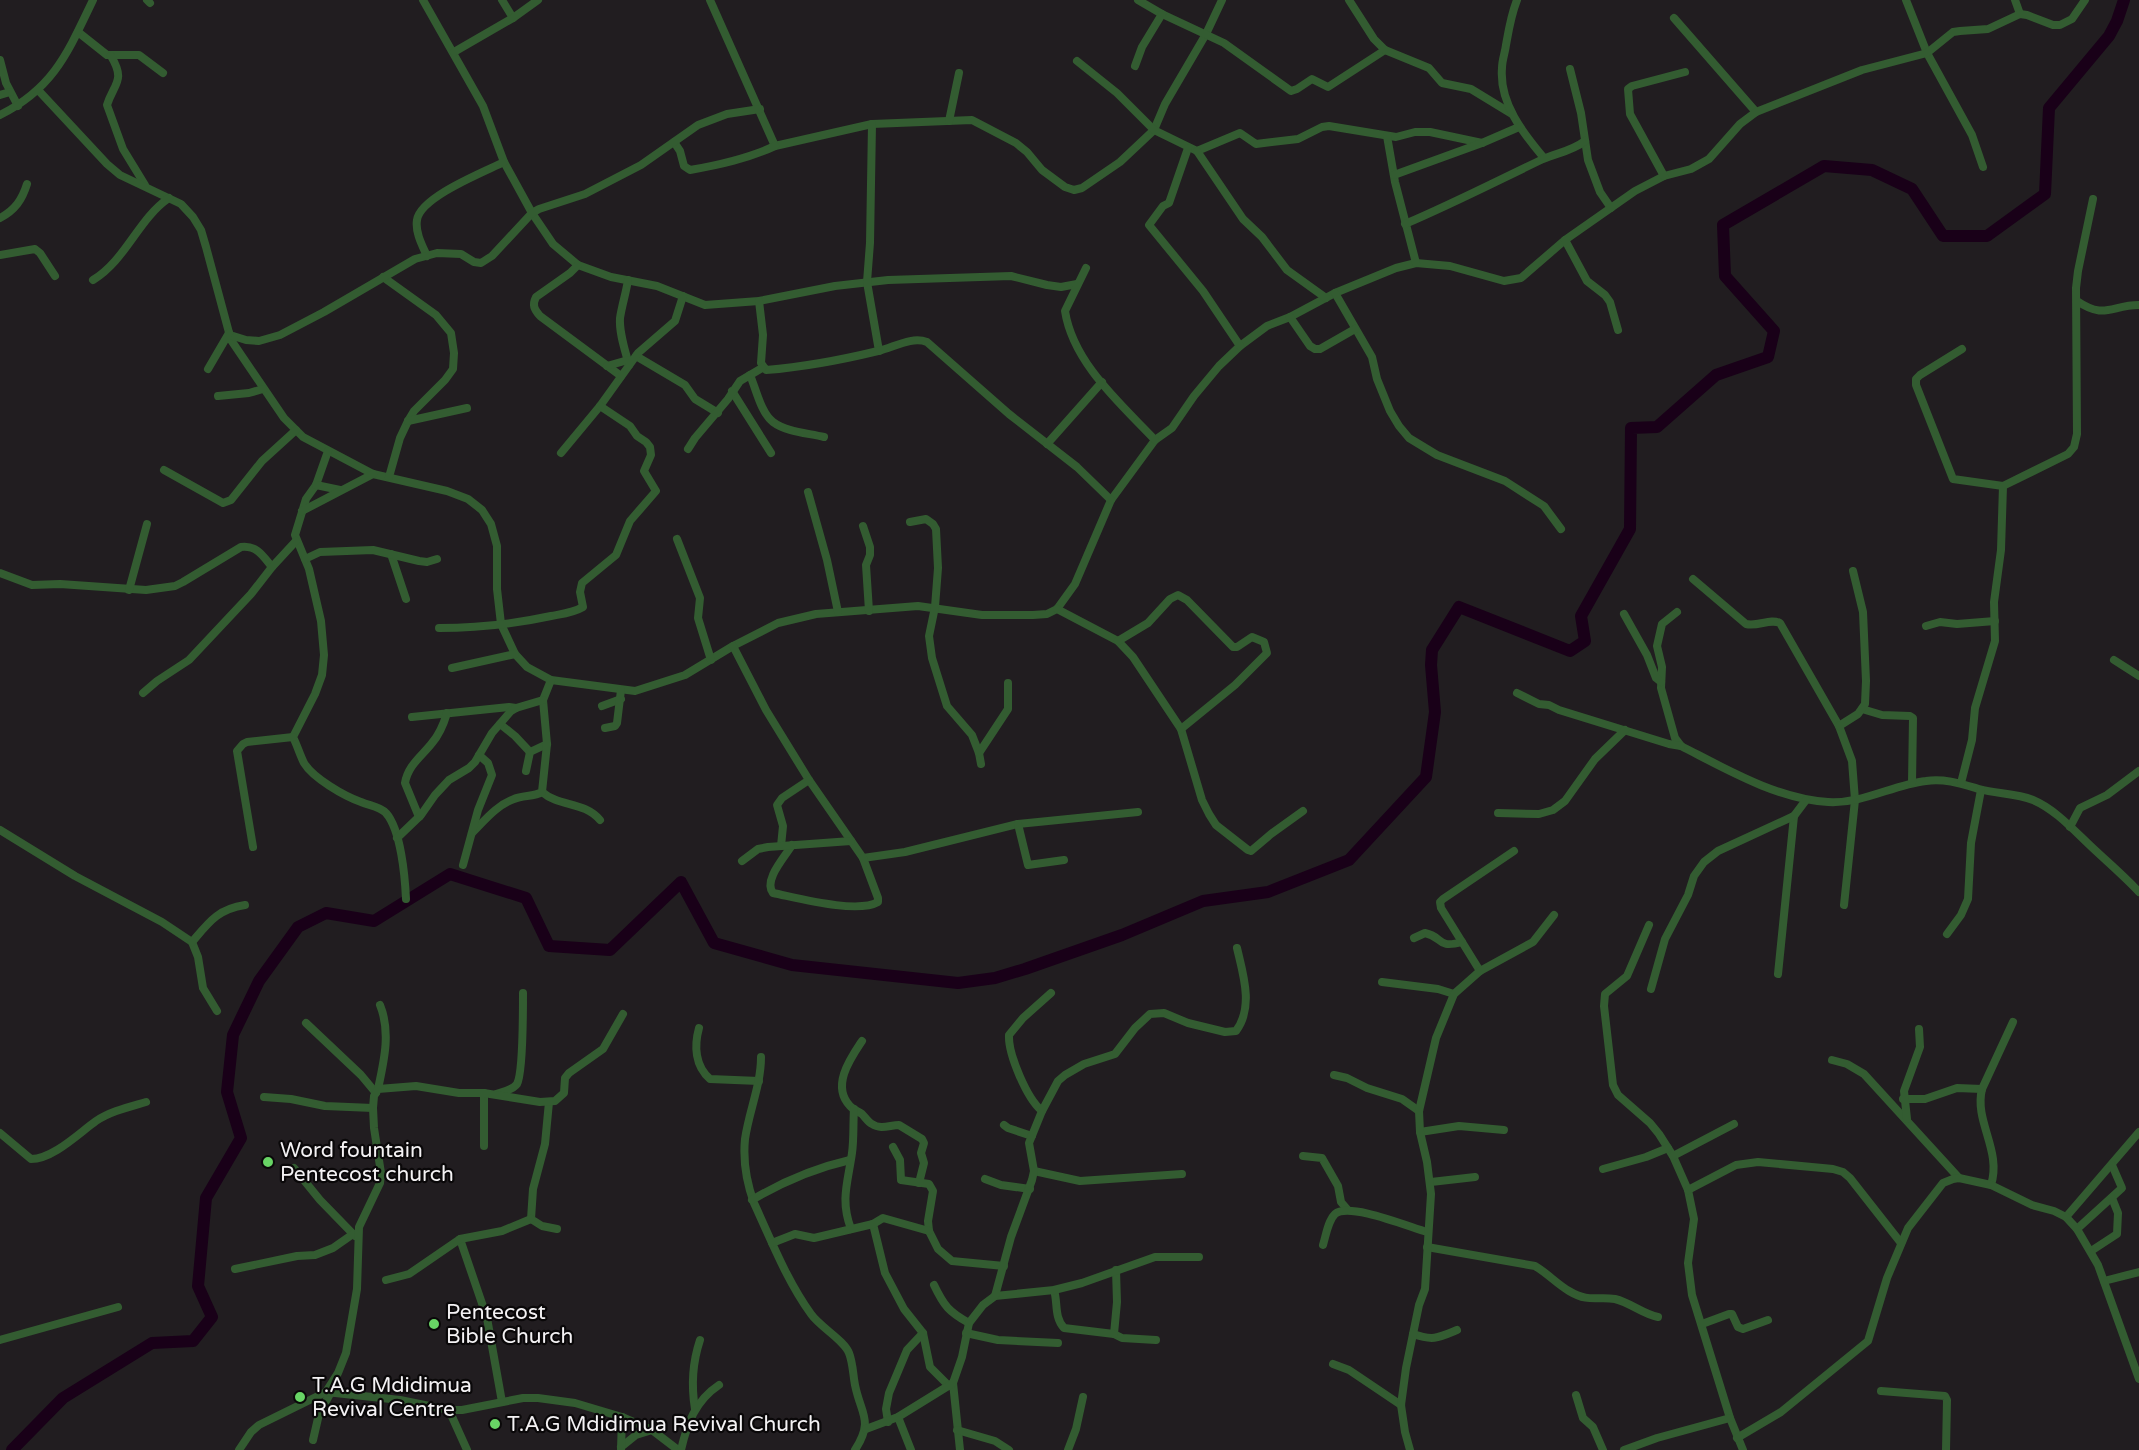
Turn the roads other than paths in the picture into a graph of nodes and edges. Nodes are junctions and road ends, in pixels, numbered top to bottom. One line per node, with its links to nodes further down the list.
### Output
1 (93, 0): 17 (street)
2 (423, 0): 20 (street)
3 (502, 0): 15 (street)
4 (538, 0): 15 (street)
5 (710, 0): 34 (street)
6 (1138, 0): 13 (street)
7 (1222, 0): 18 (street)
8 (1349, 0): 19 (street)
9 (1517, 0): 36 (street)
10 (1906, 0): 21 (street)
11 (2015, 0): 14 (street)
12 (2085, 0): 14 (street)
13 (1162, 14): 18 (street); 25 (street)
14 (2020, 14): 21 (street)
15 (513, 18): 20 (street)
16 (1674, 18): 35 (street)
17 (78, 33): 22 (street); 30 (street)
18 (1206, 34): 19 (street); 41 (street)
19 (1385, 50): 36 (street)
20 (454, 52): 50 (street)
21 (1927, 53): 35 (street); 51 (street)
22 (111, 56): 28 (street); 55 (street)
23 (0, 60): 31 (street)
24 (1077, 61): 41 (street)
25 (1135, 66)
26 (1570, 69): 43 (street)
27 (1685, 72): 53 (street)
28 (163, 73)
29 (959, 73): 38 (street)
30 (39, 91): 33 (street); 55 (street)
31 (10, 92): 32 (street); 33 (street)
32 (0, 95)
33 (18, 106): 37 (street)
34 (760, 109): 44 (street); 46 (street)
35 (1756, 112): 53 (street)
36 (1512, 114): 40 (street)
37 (0, 115)
38 (949, 121): 39 (street); 41 (street)
39 (872, 124): 46 (street); 72 (street)
40 (1519, 127): 45 (street); 49 (street)
41 (1154, 130): 47 (street)
42 (1387, 136): 45 (street); 48 (street); 52 (street)
43 (1585, 141): 49 (street); 58 (street)
44 (674, 142): 46 (street); 59 (street)
45 (1482, 143): 52 (street)
46 (775, 146)
47 (1188, 148): 48 (street); 84 (street)
48 (1197, 151): 76 (street)
49 (1544, 158): 61 (street)
50 (504, 162): 59 (street); 64 (street)
51 (1983, 167)
52 (1394, 175): 61 (street)
53 (1664, 176): 58 (street)
54 (27, 184): 60 (street)
55 (147, 187): 56 (street)
56 (169, 198): 70 (street); 83 (street)
57 (2093, 199): 78 (street)
58 (1611, 208): 62 (street)
59 (532, 213): 64 (street); 66 (street)
60 (0, 218)
61 (1405, 224): 65 (street)
62 (1565, 240): 65 (street); 82 (street)
63 (0, 255): 68 (street)
64 (427, 256): 69 (street)
65 (1416, 262): 74 (street)
66 (578, 265): 71 (street); 88 (street)
67 (1086, 268): 73 (street)
68 (55, 276)
69 (383, 277): 83 (street); 100 (street)
70 (93, 280)
71 (628, 280): 75 (street); 87 (street)
72 (867, 282): 73 (street); 77 (street); 86 (street)
73 (1077, 284): 93 (street)
74 (1335, 293): 76 (street); 81 (street)
75 (683, 296): 77 (street); 87 (street)
76 (1326, 298): 80 (street)
77 (759, 301): 89 (street)
78 (2077, 302): 79 (street); 113 (street)
79 (2139, 305)
80 (1290, 317): 81 (street); 84 (street)
81 (1355, 329): 121 (street)
82 (1618, 330)
83 (229, 334): 90 (street); 94 (street)
84 (1239, 346): 103 (street)
85 (1962, 349): 113 (street)
86 (879, 351): 89 (street); 104 (street)
87 (631, 360): 88 (street); 92 (street); 99 (street)
88 (607, 366): 92 (street)
89 (762, 368): 91 (street)
90 (208, 369)
91 (750, 375): 95 (street); 102 (street)
92 (621, 376): 97 (street)
93 (1102, 382): 103 (street); 104 (street)
94 (263, 389): 96 (street); 101 (street)
95 (732, 391): 99 (street); 108 (street)
96 (218, 396)
97 (600, 406): 107 (street); 140 (street)
98 (467, 408): 100 (street)
99 (717, 413): 105 (street)
100 (408, 421): 111 (street)
101 (296, 430): 106 (street); 109 (street)
102 (824, 437)
103 (1155, 440): 116 (street)
104 (1047, 444): 116 (street)
105 (688, 449)
106 (328, 451): 110 (street); 112 (street)
107 (561, 453)
108 (771, 453)
109 (164, 470)
110 (373, 474): 111 (street); 114 (street)
111 (389, 477): 140 (street)
112 (316, 485): 114 (street); 117 (street)
113 (2003, 486): 139 (street)
114 (339, 490): 117 (street)
115 (808, 492): 136 (street)
116 (1111, 500): 134 (street)
117 (302, 511): 123 (street)
118 (910, 522): 133 (street)
119 (147, 524): 131 (street)
120 (863, 526): 135 (street)
121 (1561, 529)
122 (677, 539): 146 (street)
123 (296, 541): 125 (street); 127 (street)
124 (392, 554): 125 (street); 126 (street); 132 (street)
125 (305, 559): 167 (street)
126 (437, 560)
127 (272, 567): 131 (street); 153 (street)
128 (1853, 571): 159 (street)
129 (0, 573): 131 (street)
130 (1693, 579): 163 (street)
131 (129, 590)
132 (406, 599)
133 (935, 608): 134 (street); 135 (street); 171 (street)
134 (1057, 609): 143 (street)
135 (869, 611): 136 (street)
136 (838, 612): 144 (street)
137 (1677, 612): 151 (street)
138 (1624, 614): 151 (street)
139 (1995, 621): 141 (street); 178 (street)
140 (501, 624): 142 (street); 145 (street)
141 (1926, 626)
142 (438, 627)
143 (1118, 641): 165 (street); 165 (street)
144 (733, 646): 146 (street); 176 (street)
145 (515, 654): 148 (street); 150 (street)
146 (711, 660): 155 (street)
147 (2114, 660): 149 (street)
148 (452, 668)
149 (2139, 676)
150 (551, 680): 155 (street); 156 (street)
151 (1660, 682): 169 (street)
152 (1008, 683): 171 (street)
153 (143, 693)
154 (1517, 693): 166 (street)
155 (621, 695): 157 (street); 164 (street)
156 (543, 700): 158 (street); 168 (street)
157 (602, 706)
158 (516, 708): 160 (street); 162 (street)
159 (1863, 710): 163 (street); 177 (street)
160 (447, 713): 161 (street); 187 (street)
161 (412, 717)
162 (500, 724): 170 (street); 172 (street)
163 (1839, 726): 182 (street)
164 (605, 728)
165 (1181, 729): 183 (street)
166 (1625, 730): 169 (street); 185 (street)
167 (293, 737): 193 (street); 197 (street)
168 (547, 744): 170 (street); 180 (street)
169 (1681, 746): 181 (street)
170 (530, 752): 174 (street)
171 (979, 753): 173 (street)
172 (479, 755): 187 (street); 192 (street)
173 (981, 764)
174 (526, 771)
175 (2139, 771): 190 (street)
176 (809, 780): 194 (street); 195 (street)
177 (1912, 783): 178 (street); 182 (street)
178 (1961, 783): 179 (street)
179 (1981, 790): 190 (street); 209 (street)
180 (542, 792): 188 (street); 192 (street)
181 (1806, 800): 182 (street); 186 (street)
182 (1855, 800): 206 (street)
183 (1303, 811)
184 (1138, 812): 189 (street)
185 (1498, 813)
186 (1794, 816): 215 (street); 217 (street)
187 (419, 817): 193 (street)
188 (600, 820)
189 (1018, 824): 199 (street); 200 (street)
190 (2070, 826): 203 (street)
191 (0, 830): 211 (street)
192 (472, 833): 202 (street)
193 (396, 838): 204 (street)
194 (852, 841): 196 (street); 199 (street)
195 (781, 846): 196 (street); 201 (street)
196 (792, 846): 199 (street)
197 (253, 847)
198 (1514, 851): 212 (street)
199 (863, 858)
200 (1064, 860)
201 (742, 861)
202 (463, 865)
203 (2139, 892)
204 (406, 899)
205 (245, 905): 211 (street)
206 (1844, 905)
207 (1554, 915): 214 (street)
208 (1648, 925): 255 (street)
209 (1947, 934)
210 (1414, 939): 212 (street)
211 (192, 942): 222 (street)
212 (1462, 942): 214 (street)
213 (1237, 948): 243 (street)
214 (1480, 970): 220 (street)
215 (1778, 974)
216 (1382, 982): 220 (street)
217 (1651, 989)
218 (523, 993): 236 (street)
219 (1051, 993): 243 (street)
220 (1454, 993): 244 (street)
221 (380, 1005): 234 (street)
222 (217, 1011)
223 (622, 1014): 240 (street)
224 (2013, 1022): 233 (street)
225 (306, 1023): 234 (street)
226 (699, 1028): 232 (street)
227 (1920, 1029): 238 (street)
228 (862, 1041): 242 (street)
229 (761, 1057): 232 (street)
230 (1832, 1060): 246 (street)
231 (1334, 1075): 244 (street)
232 (759, 1081): 273 (street)
233 (1982, 1089): 238 (street); 269 (street)
234 (377, 1091): 235 (street); 241 (street)
235 (484, 1093): 236 (street); 253 (street)
236 (495, 1095): 240 (street)
237 (264, 1097): 241 (street)
238 (1903, 1099): 246 (street)
239 (146, 1102): 251 (street)
240 (549, 1102): 276 (street)
241 (373, 1108): 283 (street)
242 (854, 1109): 258 (street); 268 (street)
243 (1042, 1111): 252 (street)
244 (1419, 1111): 249 (street)
245 (1734, 1124): 257 (street)
246 (1908, 1124): 265 (street)
247 (1005, 1125): 252 (street)
248 (1504, 1130): 249 (street)
249 (1420, 1132): 267 (street)
250 (2139, 1132): 259 (street)
251 (0, 1133)
252 (1032, 1136): 262 (street)
253 (484, 1146)
254 (893, 1147): 268 (street)
255 (1668, 1148): 257 (street); 261 (street)
256 (1303, 1156): 274 (street)
257 (1673, 1156): 271 (street)
258 (850, 1160): 273 (street); 279 (street)
259 (2112, 1165): 272 (street); 275 (street)
260 (294, 1168): 283 (street)
261 (1603, 1169)
262 (1034, 1171): 263 (street); 270 (street)
263 (1182, 1174)
264 (1475, 1177): 267 (street)
265 (1959, 1178): 269 (street); 286 (street)
266 (986, 1179): 270 (street)
267 (1431, 1182): 282 (street)
268 (919, 1183): 281 (street)
269 (1991, 1185): 275 (street)
270 (1030, 1189): 291 (street)
271 (1688, 1190): 286 (street); 304 (street)
272 (2112, 1198): 280 (street); 289 (street)
273 (752, 1200): 285 (street)
274 (1347, 1209): 282 (street); 287 (street)
275 (2066, 1217): 280 (street)
276 (531, 1219): 278 (street); 284 (street)
277 (873, 1224): 279 (street); 281 (street); 306 (street)
278 (557, 1229)
279 (851, 1229): 285 (street)
280 (2077, 1229): 289 (street)
281 (929, 1231): 291 (street)
282 (1427, 1232): 288 (street)
283 (355, 1236): 292 (street); 319 (street)
284 (460, 1239): 295 (street); 322 (street)
285 (772, 1242): 330 (street)
286 (1901, 1244): 333 (street)
287 (1323, 1245)
288 (1426, 1246): 301 (street); 309 (street)
289 (2091, 1251): 296 (street)
290 (1199, 1257): 293 (street)
291 (1004, 1266): 299 (street)
292 (235, 1269)
293 (1116, 1270): 298 (street); 308 (street)
294 (2139, 1272): 296 (street)
295 (386, 1280)
296 (2104, 1281): 315 (street)
297 (934, 1286): 303 (street)
298 (1054, 1290): 299 (street); 308 (street)
299 (995, 1296): 303 (street)
300 (118, 1307): 310 (street)
301 (1658, 1317)
302 (1768, 1320): 304 (street)
303 (969, 1323): 307 (street)
304 (1702, 1324): 328 (street)
305 (1457, 1330): 309 (street)
306 (923, 1333): 317 (street); 329 (street)
307 (966, 1333): 313 (street); 317 (street)
308 (1114, 1334): 312 (street)
309 (1413, 1334): 323 (street)
310 (0, 1340)
311 (700, 1340): 324 (street)
312 (1156, 1340)
313 (1058, 1343)
314 (1332, 1364): 323 (street)
315 (2139, 1379)
316 (718, 1385): 324 (street)
317 (951, 1385): 327 (street); 331 (street)
318 (1881, 1391): 348 (street)
319 (328, 1392): 325 (street); 334 (street); 336 (street)
320 (1576, 1395): 345 (street)
321 (1083, 1397): 343 (street)
322 (502, 1401): 325 (street); 326 (street)
323 (1401, 1405): 344 (street)
324 (695, 1409): 338 (street)
325 (449, 1410): 337 (street)
326 (622, 1417): 332 (street); 335 (street)
327 (898, 1417): 329 (street); 340 (street)
328 (1730, 1418): 333 (street); 346 (street)
329 (888, 1422): 330 (street)
330 (866, 1429): 339 (street)
331 (957, 1430): 341 (street); 342 (street)
332 (652, 1431): 335 (street); 338 (street)
333 (1737, 1438): 347 (street)
334 (313, 1440)
335 (621, 1448)
336 (239, 1450)
337 (467, 1450)
338 (680, 1450)
339 (854, 1450)
340 (911, 1450)
341 (960, 1450)
342 (1009, 1450)
343 (1068, 1450)
344 (1410, 1450)
345 (1603, 1450)
346 (1624, 1450)
347 (1743, 1450)
348 (1946, 1450)

